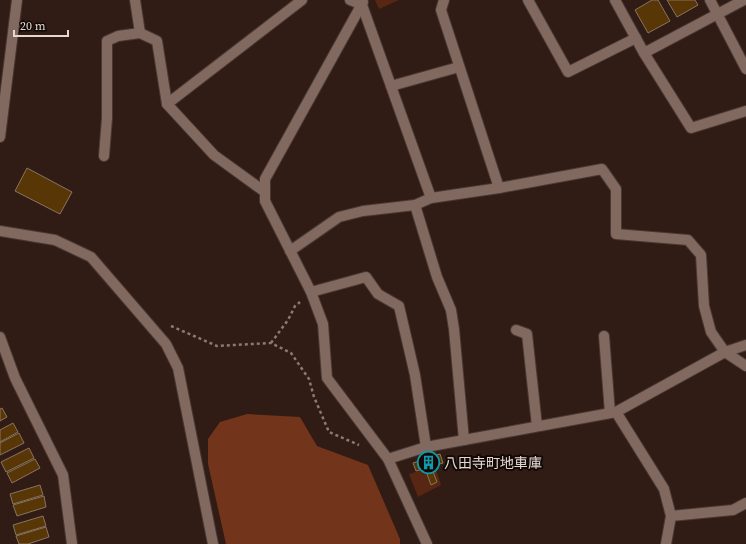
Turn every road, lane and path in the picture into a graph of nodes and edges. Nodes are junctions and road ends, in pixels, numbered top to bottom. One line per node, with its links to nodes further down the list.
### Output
1 (17, 0): 20 (street)
2 (135, 0): 12 (street)
3 (302, 0): 18 (street)
4 (350, 0): 10 (street)
5 (444, 0): 15 (street)
6 (528, 0): 13 (street)
7 (615, 0): 13 (street)
8 (710, 0): 11 (street)
9 (744, 0): 11 (street)
10 (363, 3): 17 (street); 23 (street)
11 (718, 14): 14 (street); 16 (street)
12 (140, 33): 18 (street); 21 (street)
13 (636, 38): 14 (street)
14 (644, 53): 19 (street)
15 (459, 67): 17 (street); 22 (street)
16 (746, 69)
17 (391, 86): 24 (street)
18 (167, 104): 23 (street)
19 (746, 111)
20 (0, 137)
21 (104, 156)
22 (499, 188): 24 (street); 35 (street)
23 (265, 192): 27 (street)
24 (431, 198): 25 (street)
25 (415, 205): 27 (street); 39 (street)
26 (0, 231): 46 (street)
27 (290, 251): 28 (street)
28 (311, 292): 33 (path); 40 (street); 41 (street)
29 (167, 322): 33 (path)
30 (516, 330): 38 (street)
31 (604, 336): 37 (street)
32 (0, 337): 45 (street)
33 (271, 343): 41 (path)
34 (746, 345): 35 (street)
35 (725, 352): 36 (street); 37 (street)
36 (746, 366)
37 (613, 413): 38 (street); 44 (street)
38 (536, 426): 39 (street)
39 (464, 440): 40 (street)
40 (426, 447): 42 (street)
41 (380, 449): 42 (street)
42 (388, 459): 47 (street)
43 (746, 503): 44 (street)
44 (671, 516): 48 (street)
45 (72, 544)
46 (213, 544)
47 (427, 544)
48 (666, 544)

